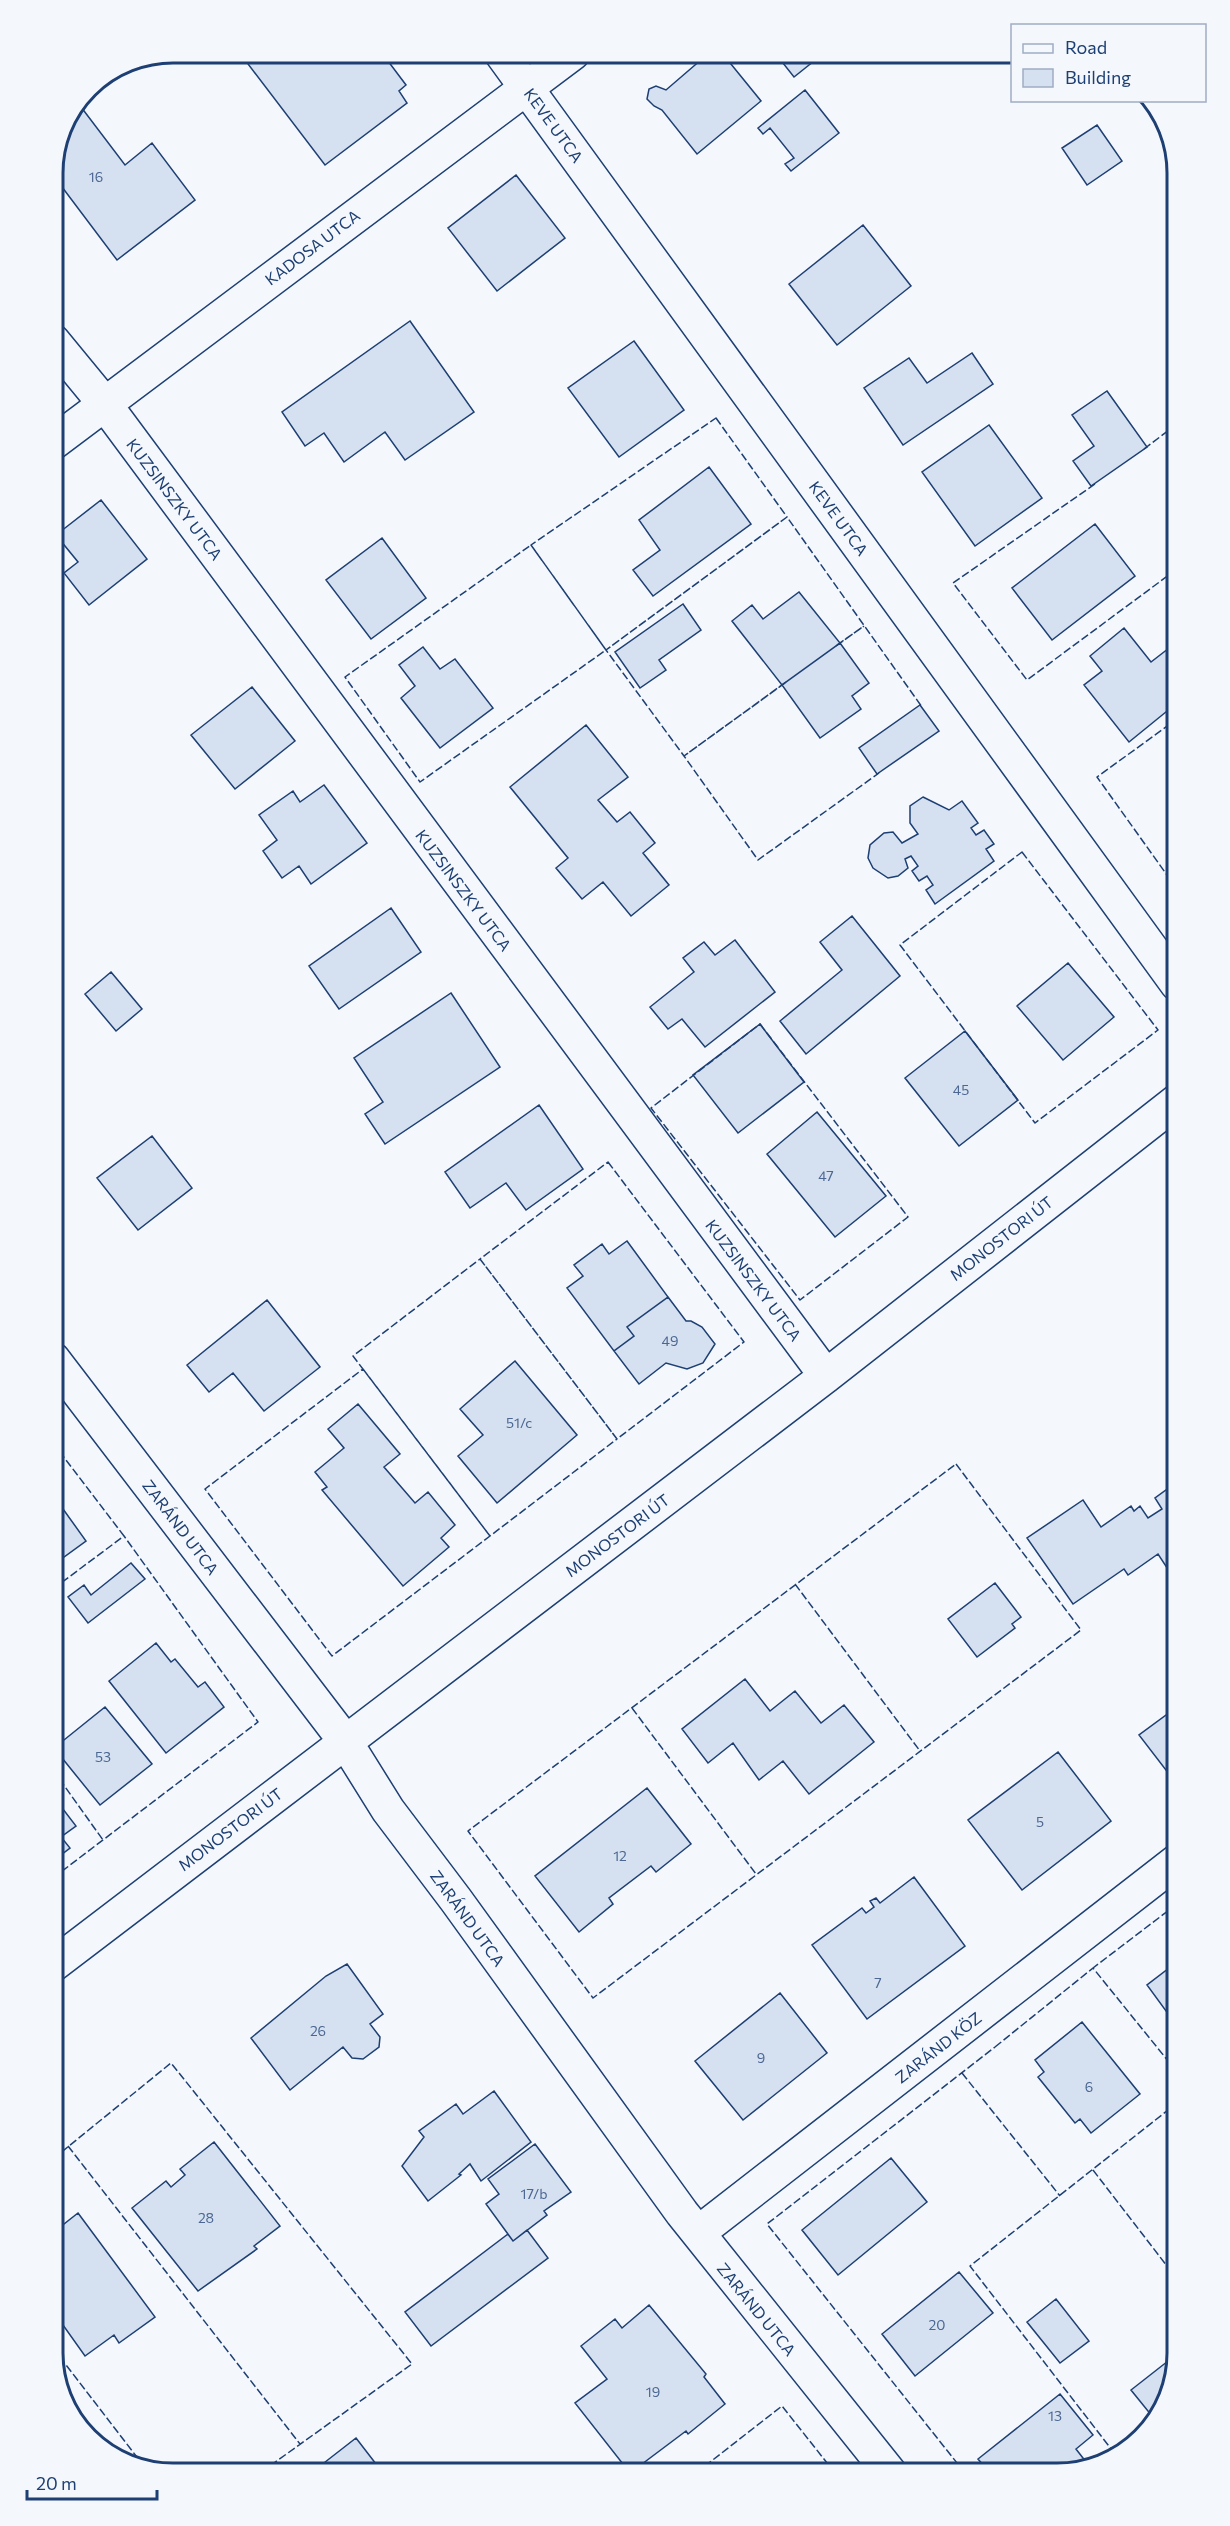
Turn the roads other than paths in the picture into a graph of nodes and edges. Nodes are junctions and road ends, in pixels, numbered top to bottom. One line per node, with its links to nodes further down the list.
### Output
1 (509, 63): 3 (street, KEVE UTCA)
2 (559, 63): 3 (street, KADOSA UTCA)
3 (527, 87): 5 (street, KADOSA UTCA); 7 (street, KEVE UTCA)
4 (63, 353): 5 (street, KUZSINSZKY UTCA)
5 (104, 403): 6 (street, KADOSA UTCA); 10 (street, KUZSINSZKY UTCA)
6 (63, 434)
7 (1167, 969)
8 (1167, 1110): 10 (street, MONOSTORI ÚT)
9 (63, 1372): 11 (street, ZARÁND UTCA)
10 (826, 1376): 11 (street, MONOSTORI ÚT)
11 (345, 1741): 13 (street, MONOSTORI ÚT); 14 (street, ZARÁND UTCA)
12 (1167, 1870): 14 (street, ZARÁND KÖZ)
13 (63, 1957)
14 (698, 2233): 15 (street, ZARÁND UTCA)
15 (881, 2463)

